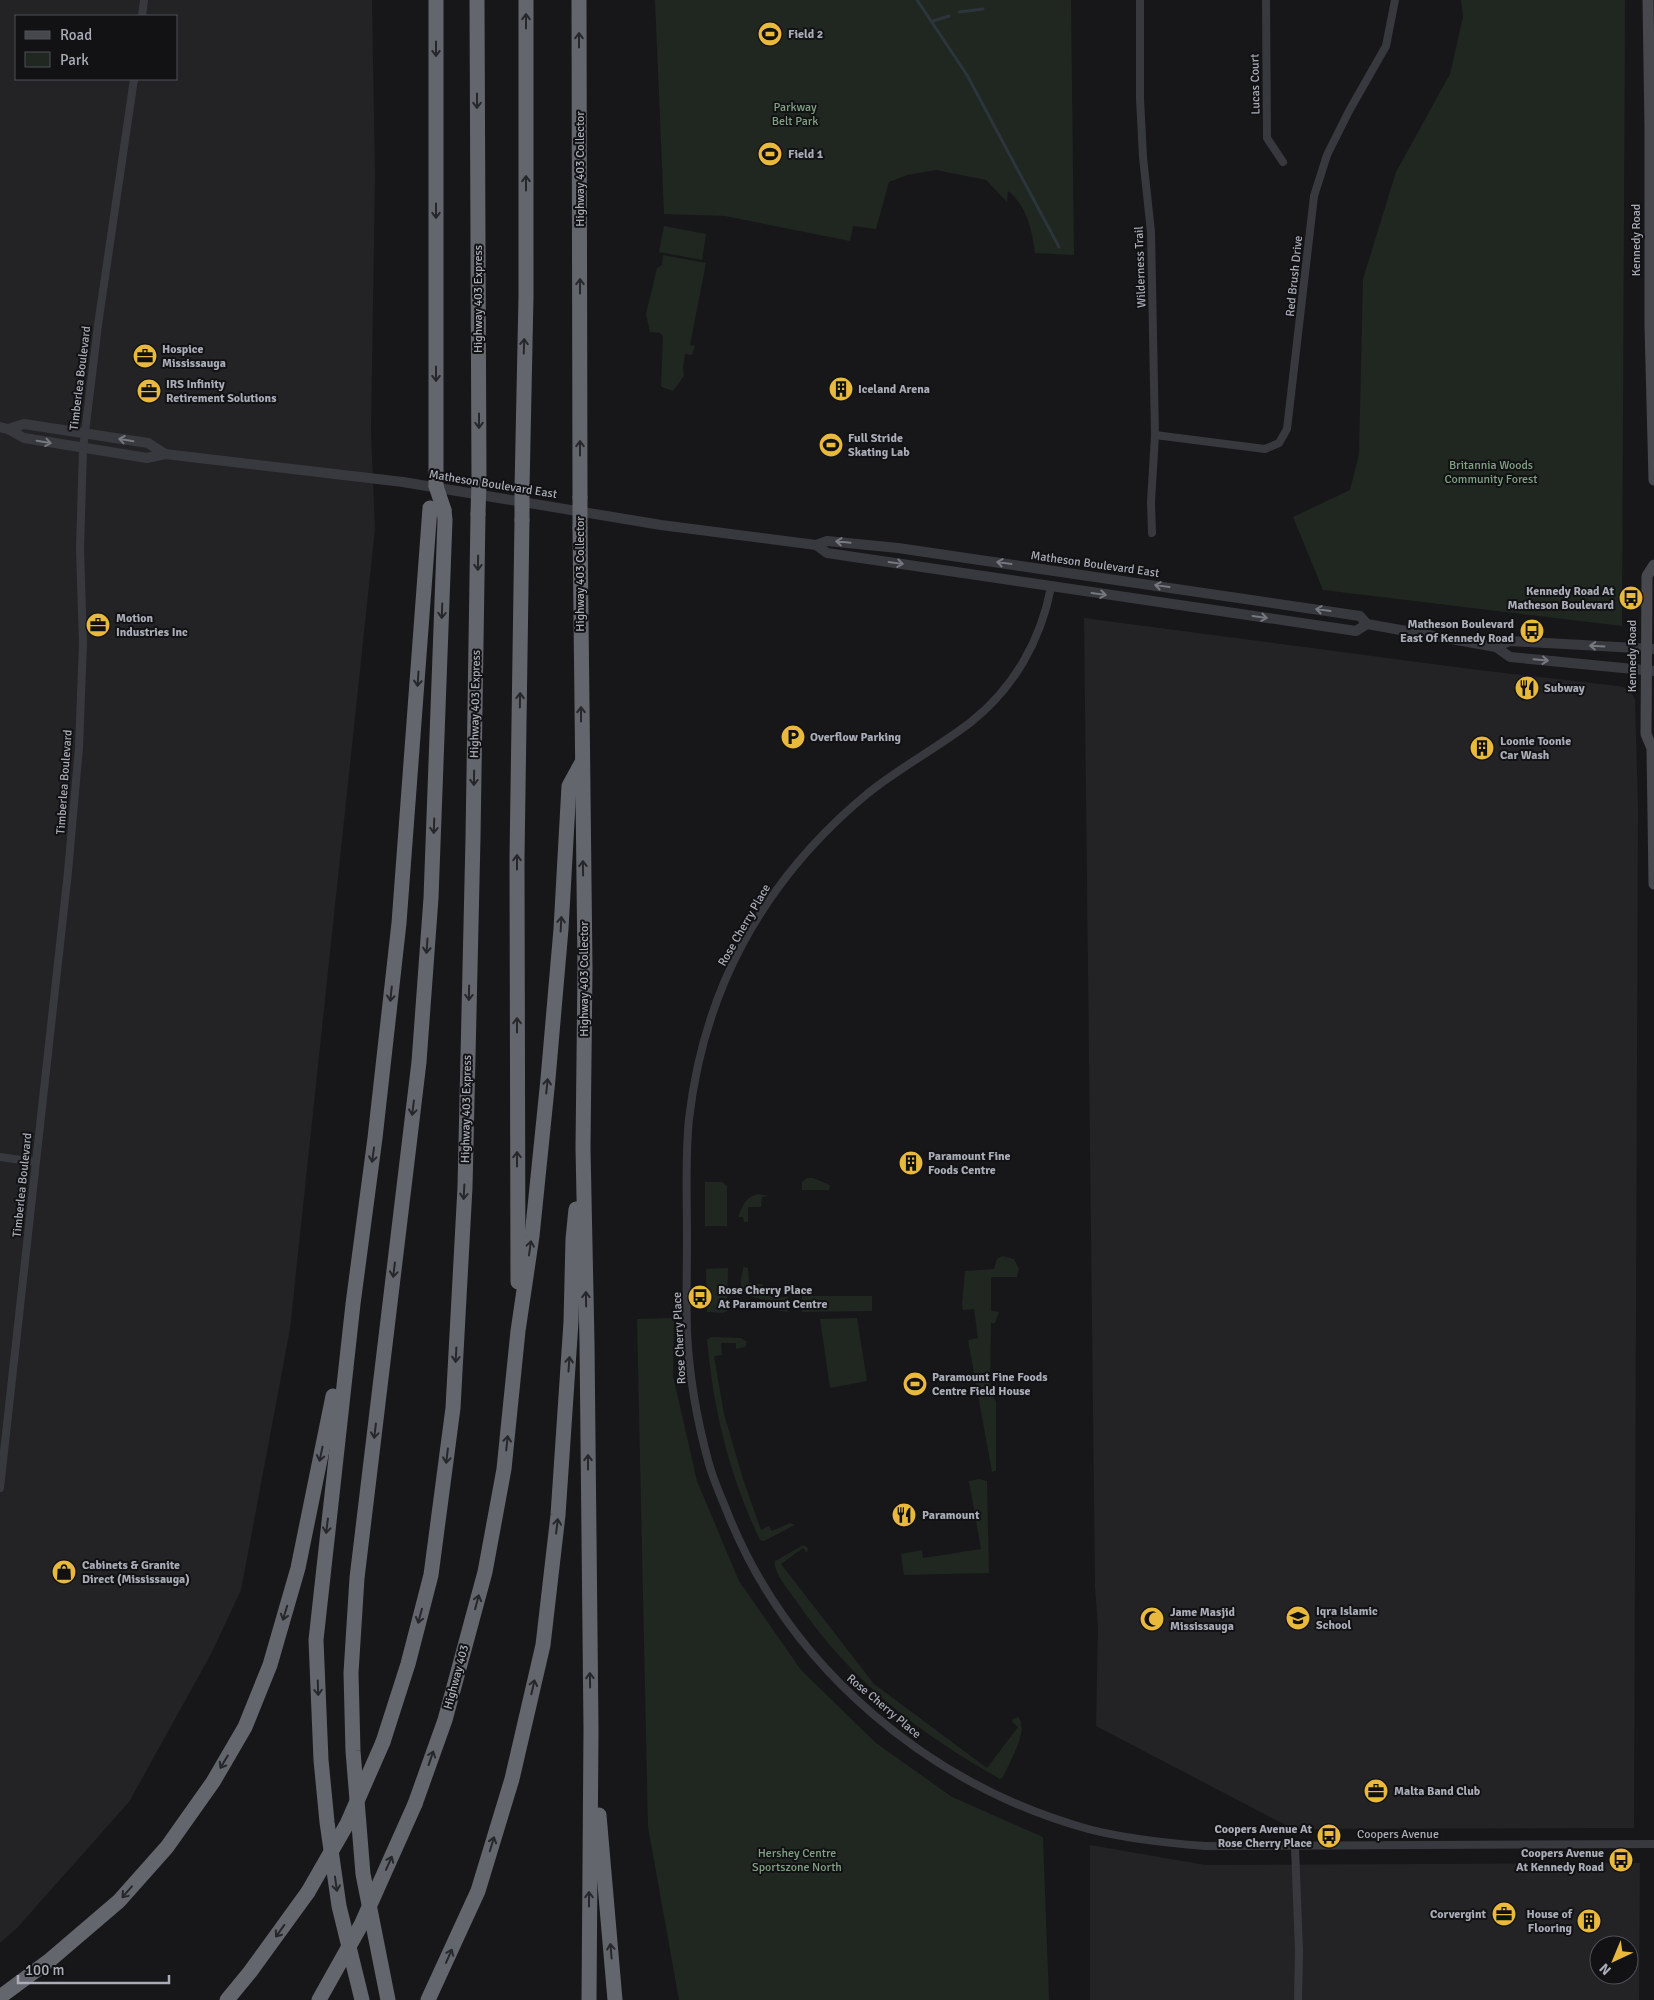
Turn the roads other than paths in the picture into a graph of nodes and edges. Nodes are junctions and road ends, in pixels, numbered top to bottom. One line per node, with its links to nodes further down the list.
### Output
1 (144, 0): 10 (street)
2 (436, 0): 19 (highway, one-way to 19, bridge)
3 (477, 0): 41 (highway, Highway 403 Express, one-way to 41, bridge)
4 (526, 0): 35 (highway, one-way to 4, bridge)
5 (579, 0): 29 (highway, Highway 403 Collector, one-way to 5, bridge)
6 (1140, 0): 15 (street, Wilderness Trail)
7 (1266, 0): 12 (street, Lucas Court)
8 (1395, 0): 15 (street, Red Brush Drive)
9 (1648, 0): 18 (main road, Kennedy Road)
10 (142, 15)
11 (134, 80): 14 (street, Timberlea Boulevard)
12 (1283, 162)
13 (4, 428): 14 (street, Matheson Boulevard East); 16 (street, Matheson Boulevard East, one-way to 16)
14 (84, 434): 16 (street, Timberlea Boulevard); 17 (street, Matheson Boulevard East, one-way to 14)
15 (1155, 434): 20 (street, Wilderness Trail)
16 (83, 449): 17 (street, Matheson Boulevard East); 33 (street, Timberlea Boulevard)
17 (165, 454): 21 (street, Matheson Boulevard East)
18 (1654, 480)
19 (437, 509): 34 (highway, one-way to 34); 44 (highway, one-way to 44)
20 (1152, 533)
21 (816, 546): 23 (street, Matheson Boulevard East, one-way to 23); 24 (street, Matheson Boulevard East, one-way to 21)
22 (1654, 565): 26 (main road, Kennedy Road)
23 (1051, 587): 24 (street, Matheson Boulevard East, one-way to 24); 39 (street, Rose Cherry Place)
24 (1367, 624): 25 (street, Matheson Boulevard East)
25 (1496, 647): 26 (street, Matheson Boulevard East, one-way to 25); 27 (street, Matheson Boulevard East, one-way to 27)
26 (1650, 649): 27 (main road, Kennedy Road)
27 (1650, 671): 28 (main road, Kennedy Road)
28 (1653, 747): 30 (main road, Kennedy Road)
29 (582, 763): 31 (highway, Highway 403 Collector, one-way to 29); 35 (highway, one-way to 29)
30 (1654, 884)
31 (583, 1148): 37 (highway, one-way to 31); 45 (highway, one-way to 31)
32 (0, 1157): 33 (street)
33 (35, 1162): 36 (street, Timberlea Boulevard)
34 (353, 1304): 40 (highway, one-way to 40); 43 (highway, one-way to 43)
35 (518, 1331): 42 (highway, Highway 403, one-way to 35, bridge)
36 (0, 1488)
37 (591, 1729): 46 (highway, one-way to 37); 47 (highway, one-way to 37)
38 (1654, 1844): 39 (street, Coopers Avenue)
39 (1295, 1847): 48 (street)
40 (0, 1997)
41 (227, 2000)
42 (319, 2000)
43 (362, 2000)
44 (388, 2000)
45 (428, 2000)
46 (589, 2000)
47 (615, 2000)
48 (1298, 2000)

